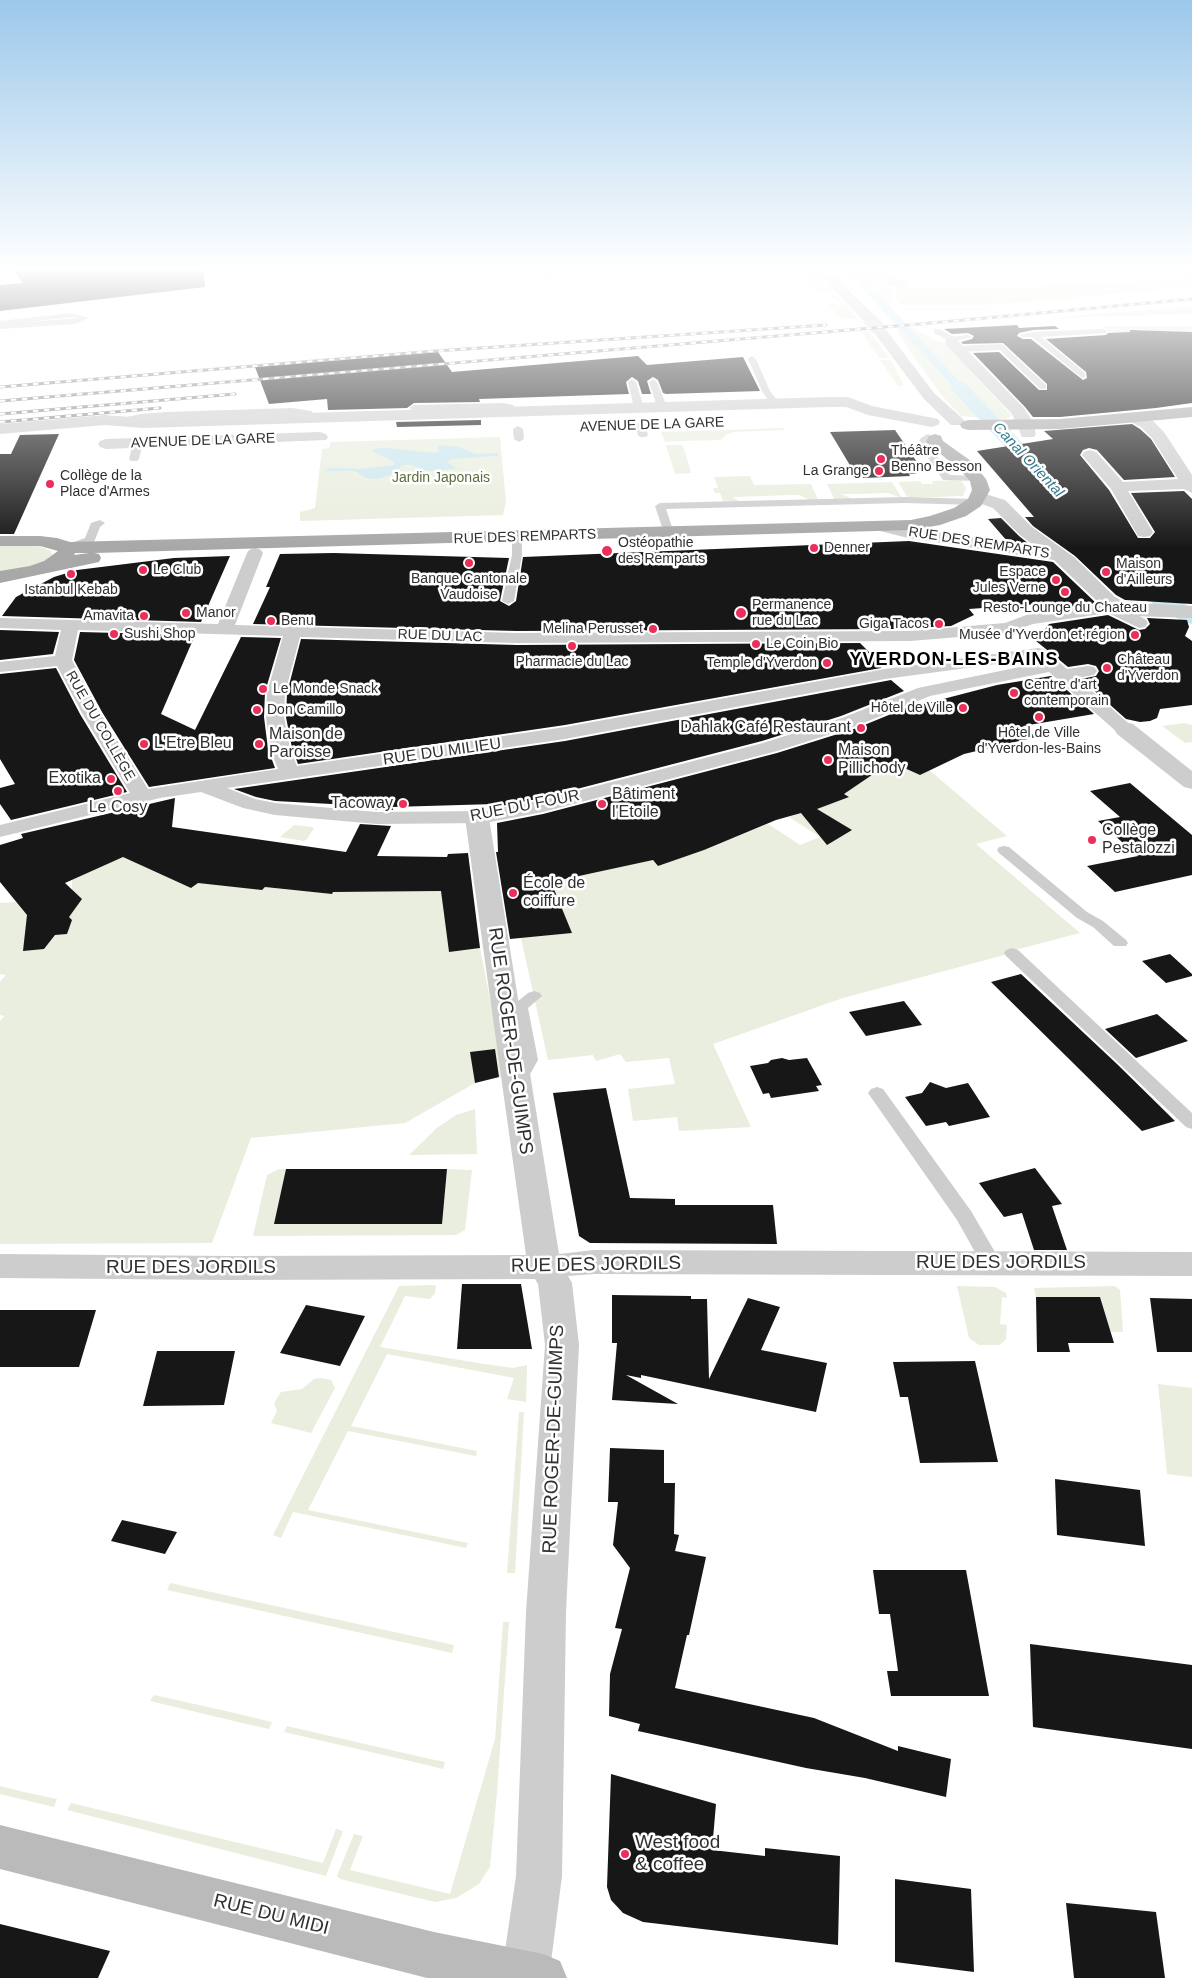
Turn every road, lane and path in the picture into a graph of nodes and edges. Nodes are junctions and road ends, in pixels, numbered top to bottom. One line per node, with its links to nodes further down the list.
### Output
1 (754, 363): 12 (lane)
2 (904, 363): 10 (street)
3 (972, 363): 29 (street)
4 (1019, 363): 9 (lane)
5 (1068, 363): 6 (lane)
6 (1082, 375)
7 (632, 382): 15 (lane)
8 (653, 382): 13 (lane)
9 (1043, 387)
10 (929, 396): 28 (street); 30 (street)
11 (848, 402): 12 (street, AVENUE DE LA GARE); 28 (street, AVENUE DE LA GARE); 28 (street)
12 (775, 404): 13 (street, AVENUE DE LA GARE); 20 (street)
13 (662, 407): 15 (street, AVENUE DE LA GARE)
14 (414, 408): 16 (lane)
15 (640, 408): 16 (street, AVENUE DE LA GARE)
16 (515, 412): 19 (street, AVENUE DE LA GARE); 27 (street)
17 (1192, 412): 21 (main road)
18 (1192, 416): 21 (main road)
19 (314, 418): 22 (street, AVENUE DE LA GARE); 33 (street)
20 (786, 420)
21 (1139, 420): 29 (main road); 36 (street)
22 (120, 421): 23 (street, AVENUE DE LA GARE); 32 (street, AVENUE DE LA GARE)
23 (48, 425): 26 (street, AVENUE DE LA GARE); 32 (street, AVENUE DE LA GARE)
24 (659, 425): 25 (street, AVENUE DE LA GARE)
25 (621, 426)
26 (0, 429)
27 (537, 429)
28 (927, 430): 30 (main road); 35 (main road); 38 (lane)
29 (1023, 430): 30 (main road)
30 (969, 434): 35 (main road)
31 (336, 436): 33 (street)
32 (104, 437): 33 (street)
33 (314, 437)
34 (1090, 455): 37 (street)
35 (966, 465): 38 (main road)
36 (1191, 486): 37 (street)
37 (1119, 488): 43 (street)
38 (977, 493): 39 (lane); 40 (main road, RUE DES REMPARTS); 50 (street)
39 (660, 506): 44 (lane)
40 (934, 521): 42 (main road, RUE DES REMPARTS); 50 (street, RUE DES REMPARTS)
41 (100, 522): 48 (lane)
42 (886, 527): 44 (main road, RUE DES REMPARTS); 50 (street, RUE DES REMPARTS)
43 (1144, 532)
44 (669, 533): 45 (main road, RUE DES REMPARTS)
45 (517, 538): 47 (main road, RUE DES REMPARTS); 54 (lane)
46 (0, 541): 48 (main road, RUE DES REMPARTS)
47 (195, 546): 48 (main road, RUE DES REMPARTS); 51 (main road, RUE DES REMPARTS)
48 (67, 548): 51 (main road)
49 (255, 553): 61 (street)
50 (1060, 556): 55 (street)
51 (42, 568): 52 (main road, RUE DES REMPARTS); 53 (main road)
52 (0, 576)
53 (0, 594)
54 (508, 600)
55 (1114, 607): 56 (street); 58 (street); 60 (street)
56 (1192, 612)
57 (0, 623): 59 (street, RUE DU LAC)
58 (1139, 623)
59 (71, 625): 61 (street, RUE DU LAC); 65 (street, RUE DU COLLÈGE)
60 (1008, 628): 63 (street); 64 (street)
61 (224, 630): 62 (street, RUE DU LAC)
62 (293, 632): 64 (street, RUE DU LAC); 71 (street)
63 (1038, 653): 64 (street); 67 (street)
64 (894, 654): 69 (street); 71 (street, RUE DU MILIEU)
65 (63, 660): 66 (street); 74 (street, RUE DU COLLÈGE)
66 (0, 667)
67 (1057, 670): 68 (street); 69 (street); 70 (street)
68 (1088, 670)
69 (925, 692): 76 (street, RUE DU FOUR)
70 (1125, 729): 72 (street)
71 (285, 775): 73 (street, RUE DU MILIEU); 75 (street)
72 (1192, 782)
73 (204, 787): 74 (street, RUE DU MILIEU); 75 (street, RUE DU FOUR)
74 (143, 796): 77 (street, RUE DU MILIEU)
75 (275, 809): 76 (street, RUE DU FOUR)
76 (477, 818): 82 (street, RUE ROGER-DE-GUIMPS)
77 (0, 831)
78 (1004, 850): 79 (lane)
79 (1120, 943)
80 (1012, 953): 84 (lane)
81 (534, 996): 82 (lane)
82 (514, 1073): 88 (street, RUE ROGER-DE-GUIMPS)
83 (877, 1093): 85 (lane)
84 (1192, 1122)
85 (984, 1262): 86 (street, RUE DES JORDILS); 88 (street, RUE DES JORDILS)
86 (1192, 1264)
87 (0, 1266): 88 (street, RUE DES JORDILS)
88 (544, 1267): 90 (street, RUE ROGER-DE-GUIMPS)
89 (0, 1847): 90 (main road, RUE DU MIDI)
90 (531, 1977)

